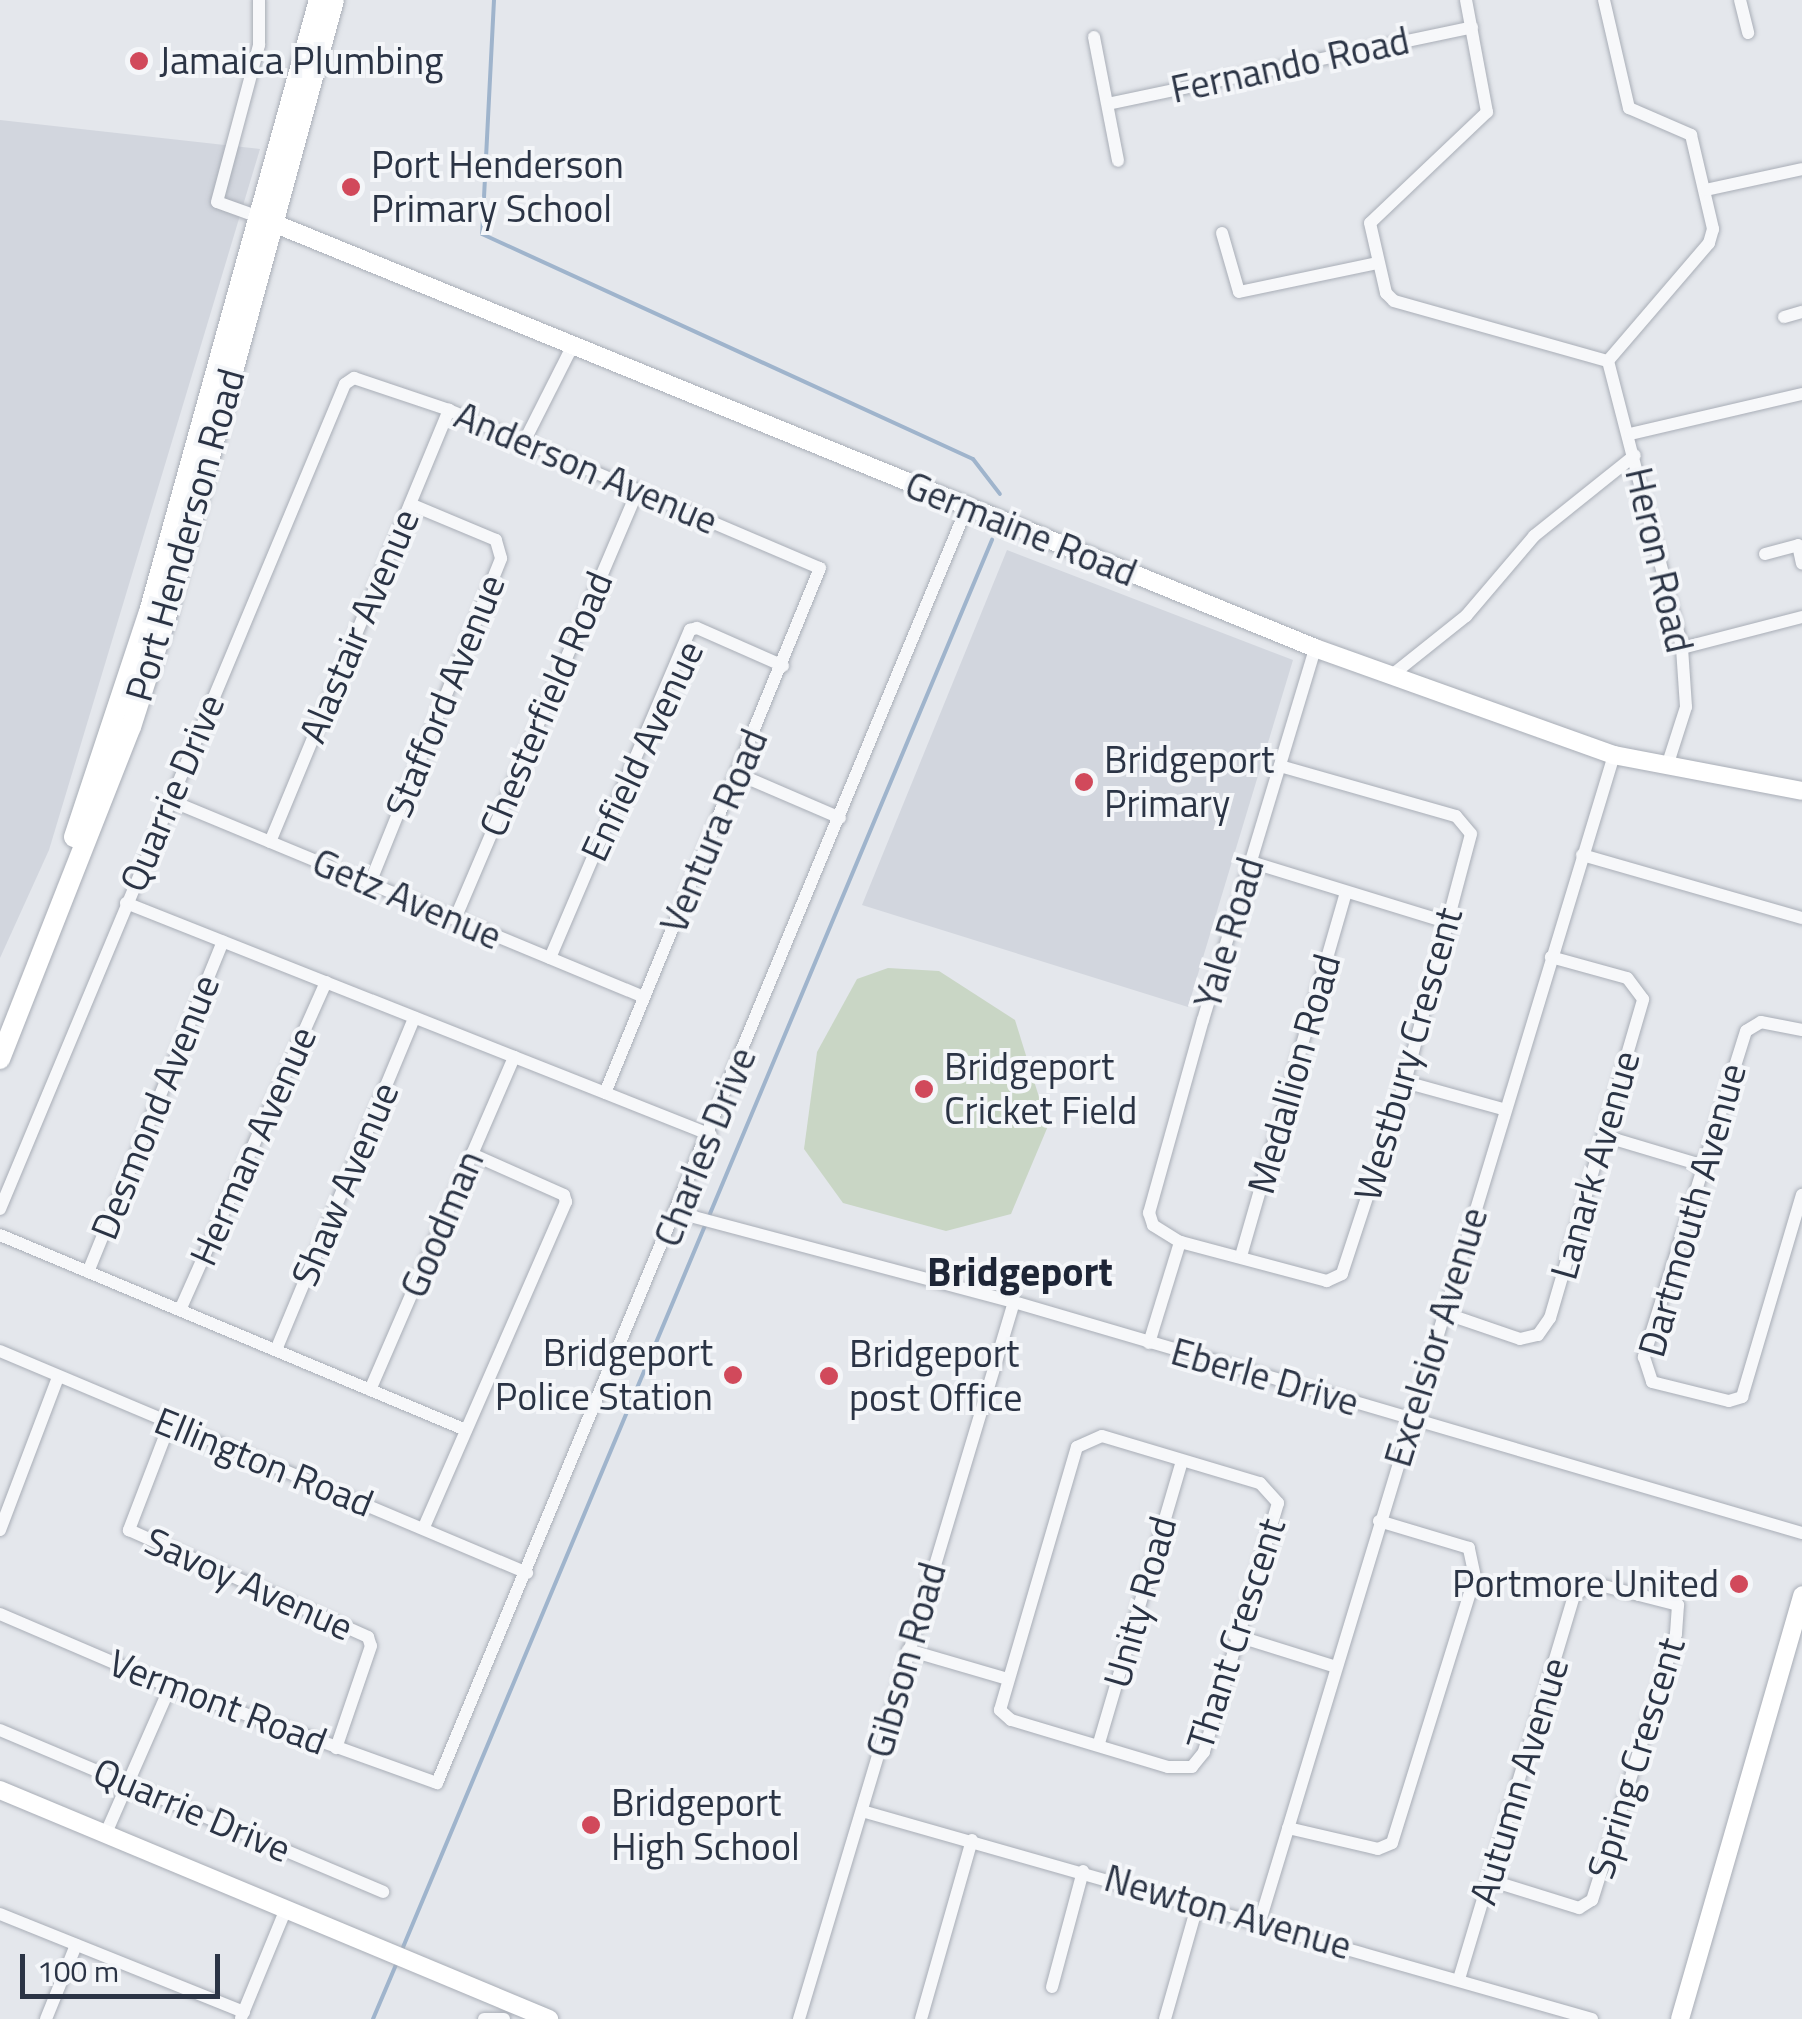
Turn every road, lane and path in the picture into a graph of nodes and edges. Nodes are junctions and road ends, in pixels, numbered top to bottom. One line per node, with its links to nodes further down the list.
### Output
1 (259, 0): 14 (street)
2 (319, 0): 14 (main road, Port Henderson Road)
3 (334, 0): 14 (main road, Port Henderson Road)
4 (1466, 0): 7 (street)
5 (1604, 0): 13 (street)
6 (1740, 0): 8 (street)
7 (1472, 26): 10 (street, Fernando Road); 16 (street)
8 (1748, 33)
9 (1094, 36): 10 (street)
10 (1108, 104): 11 (street)
11 (1118, 161)
12 (1802, 169): 13 (street)
13 (1705, 190): 20 (street)
14 (265, 220): 19 (street, Germaine Road); 60 (main road, Port Henderson Road); 63 (main road, Port Henderson Road)
15 (1222, 233): 16 (street)
16 (1378, 263): 20 (street)
17 (1802, 312): 18 (street)
18 (1784, 316)
19 (572, 346): 25 (street); 29 (street, Germaine Road)
20 (1608, 361): 24 (street, Heron Road)
21 (349, 380): 23 (street, Anderson Avenue); 43 (street, Quarrie Drive)
22 (1802, 394): 24 (street)
23 (449, 410): 25 (street, Anderson Avenue); 28 (street, Alastair Avenue)
24 (1630, 434): 26 (street, Heron Road)
25 (524, 442): 27 (street, Anderson Avenue)
26 (1636, 455): 35 (street, Heron Road); 37 (street)
27 (638, 489): 32 (street, Anderson Avenue); 52 (street, Chesterfield Road)
28 (410, 504): 45 (street, Alastair Avenue); 48 (street, Stafford Avenue)
29 (967, 507): 34 (street, Germaine Road); 44 (street, Charles Drive)
30 (1766, 554): 31 (street)
31 (1802, 564)
32 (820, 568): 36 (street, Ventura Road)
33 (1802, 617): 35 (street)
34 (1315, 648): 37 (street, Germaine Road); 40 (street, Yale Road)
35 (1682, 648): 39 (street, Heron Road)
36 (782, 666): 41 (street, Ventura Road); 56 (street, Enfield Avenue)
37 (1392, 675): 38 (street, Germaine Road)
38 (1614, 755): 39 (street, Germaine Road); 46 (street, Excelsior Avenue)
39 (1669, 760): 42 (street, Germaine Road)
40 (1280, 766): 47 (street, Yale Road); 53 (street, Westbury Crescent)
41 (738, 774): 44 (street); 58 (street, Ventura Road)
42 (1802, 791)
43 (169, 800): 45 (street, Getz Avenue); 50 (street, Quarrie Drive)
44 (840, 818): 67 (street, Charles Drive)
45 (270, 842): 48 (street, Getz Avenue)
46 (1582, 855): 51 (street); 55 (street, Excelsior Avenue)
47 (1251, 862): 49 (street); 74 (street, Yale Road)
48 (370, 883): 52 (street, Getz Avenue)
49 (1346, 893): 53 (street); 78 (street, Medallion Road)
50 (126, 904): 54 (street); 72 (street, Quarrie Drive)
51 (1802, 918)
52 (455, 919): 56 (street, Getz Avenue)
53 (1446, 922): 64 (street, Westbury Crescent)
54 (222, 942): 57 (street); 79 (street, Desmond Avenue)
55 (1551, 957): 66 (street, Excelsior Avenue); 68 (street, Lanark Avenue)
56 (550, 958): 58 (street, Getz Avenue)
57 (326, 982): 59 (street); 81 (street, Herman Avenue)
58 (644, 997): 65 (street, Ventura Road)
59 (414, 1018): 62 (street); 85 (street, Shaw Avenue)
60 (0, 1030)
61 (1802, 1030): 70 (street, Dartmouth Avenue)
62 (514, 1057): 65 (street); 69 (street, Goodman)
63 (0, 1059)
64 (1405, 1082): 66 (street); 78 (street, Westbury Crescent)
65 (605, 1093): 67 (street)
66 (1503, 1109): 82 (street, Excelsior Avenue)
67 (711, 1135): 73 (street, Charles Drive)
68 (1604, 1136): 70 (street); 82 (street, Lanark Avenue)
69 (472, 1154): 87 (street, Goodman); 90 (street)
70 (1704, 1166): 75 (street, Dartmouth Avenue)
71 (1802, 1195): 75 (street, Dartmouth Avenue)
72 (0, 1209)
73 (678, 1213): 80 (street, Eberle Drive); 96 (street, Charles Drive)
74 (1150, 1220): 77 (street, Westbury Crescent)
75 (1798, 1223)
76 (0, 1235): 79 (street)
77 (1180, 1242): 78 (street, Westbury Crescent); 83 (street)
78 (1241, 1256)
79 (88, 1272): 81 (street)
80 (1014, 1302): 83 (street, Eberle Drive); 101 (street, Gibson Road)
81 (180, 1310): 85 (street)
82 (1444, 1313): 88 (street, Excelsior Avenue)
83 (1149, 1343): 88 (street, Eberle Drive)
84 (0, 1350): 86 (street, Ellington Road)
85 (276, 1350): 87 (street)
86 (58, 1376): 89 (street, Ellington Road); 94 (street)
87 (370, 1390): 90 (street)
88 (1414, 1421): 92 (street, Excelsior Avenue); 95 (street, Eberle Drive)
89 (170, 1424): 93 (street, Ellington Road); 107 (street, Savoy Avenue)
90 (466, 1430): 93 (street)
91 (1182, 1462): 100 (street, Thant Crescent); 103 (street, Thant Crescent); 106 (street, Unity Road)
92 (1379, 1521): 102 (street, Excelsior Avenue); 112 (street)
93 (424, 1527): 96 (street, Ellington Road)
94 (0, 1530)
95 (1802, 1533)
96 (527, 1573): 109 (street, Charles Drive)
97 (1584, 1586): 116 (street, Autumn Avenue); 116 (street, Spring Crescent)
98 (1802, 1595): 135 (street)
99 (0, 1614): 104 (street, Vermont Road)
100 (1234, 1636): 102 (street); 106 (street, Thant Crescent)
101 (908, 1650): 103 (street); 111 (street, Gibson Road)
102 (1336, 1666): 112 (street, Excelsior Avenue)
103 (1008, 1679): 106 (street, Thant Crescent)
104 (170, 1687): 107 (street, Vermont Road); 108 (street)
105 (0, 1730): 108 (street, Quarrie Drive)
106 (1099, 1743)
107 (336, 1748): 109 (street, Vermont Road)
108 (128, 1782): 113 (street); 117 (street, Quarrie Drive)
109 (437, 1784)
110 (0, 1790): 113 (street)
111 (862, 1812): 114 (street, Newton Avenue); 131 (street, Gibson Road)
112 (1288, 1828): 121 (street, Excelsior Avenue)
113 (106, 1834): 119 (street)
114 (972, 1840): 115 (street, Newton Avenue); 132 (street)
115 (1083, 1871): 118 (street, Newton Avenue); 124 (street)
116 (1489, 1880): 123 (street, Autumn Avenue)
117 (384, 1892)
118 (1198, 1903): 121 (street, Newton Avenue); 133 (street)
119 (286, 1910): 126 (street); 130 (street)
120 (0, 1914): 122 (street)
121 (1260, 1920): 123 (street, Newton Avenue)
122 (76, 1946): 126 (street); 128 (street)
123 (1459, 1979): 125 (street, Newton Avenue)
124 (1052, 1987)
125 (1553, 2013): 134 (street, Newton Avenue)
126 (242, 2015)
127 (486, 2017): 129 (street)
128 (46, 2019)
129 (504, 2019)
130 (548, 2019)
131 (799, 2019)
132 (921, 2019)
133 (1165, 2019)
134 (1592, 2019)
135 (1680, 2019)

